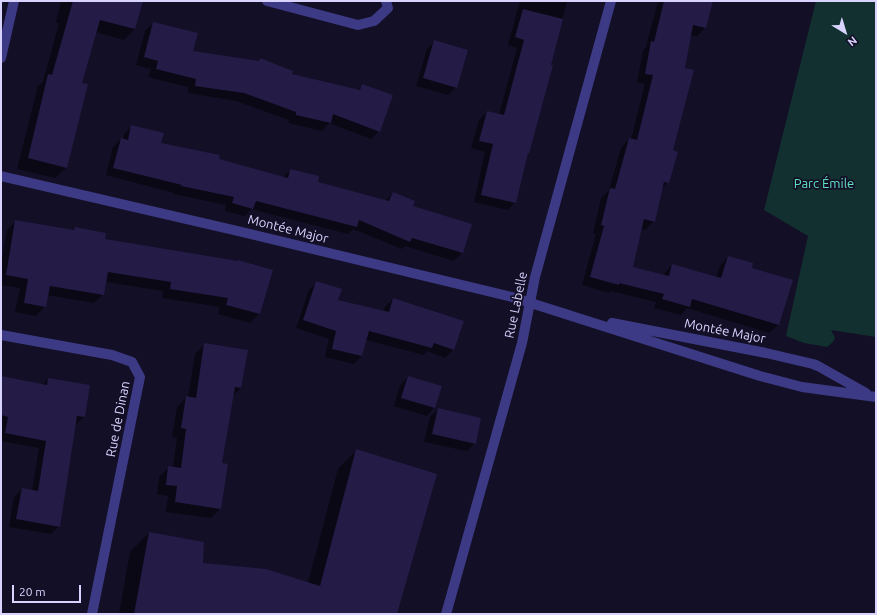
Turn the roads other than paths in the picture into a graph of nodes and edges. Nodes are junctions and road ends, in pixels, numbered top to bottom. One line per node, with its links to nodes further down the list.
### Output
1 (14, 1): 5 (street)
2 (268, 1): 3 (street)
3 (386, 1)
4 (611, 1): 7 (street, Rue Labelle)
5 (1, 58)
6 (1, 176): 7 (street, Montée Major)
7 (530, 302): 8 (street, Montée Major); 12 (street, Rue Labelle)
8 (567, 314): 10 (street, Montée Major); 10 (street, Montée Major)
9 (1, 335): 11 (street, Rue de Dinan)
10 (873, 396)
11 (92, 614)
12 (446, 614)

